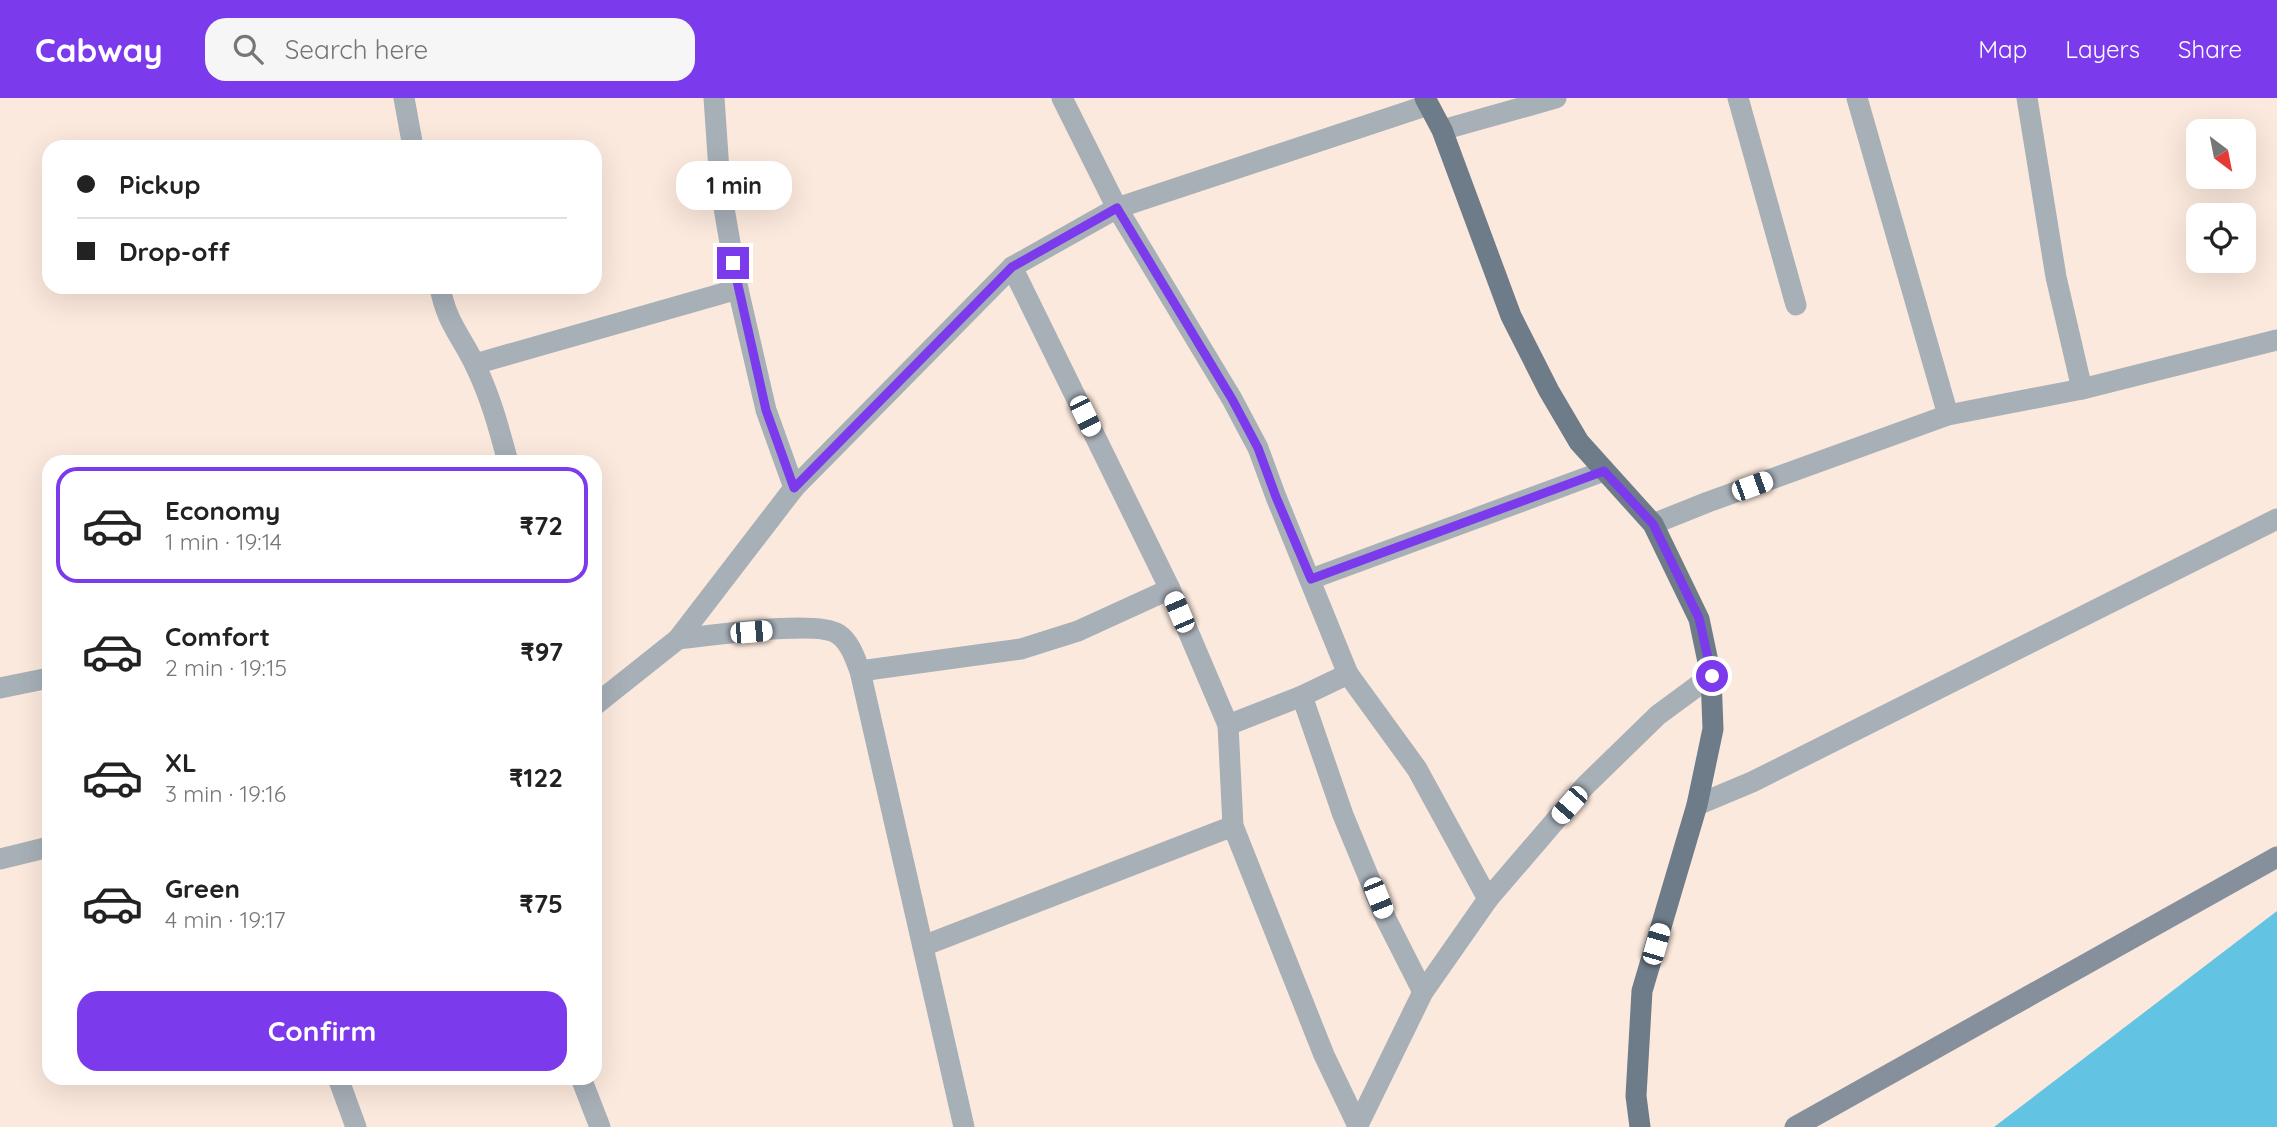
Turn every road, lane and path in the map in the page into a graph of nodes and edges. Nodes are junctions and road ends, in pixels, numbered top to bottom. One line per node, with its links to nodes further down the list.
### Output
1 (404, 98): 10 (street)
2 (714, 98): 13 (street)
3 (1062, 98): 11 (street)
4 (1556, 98): 9 (street)
5 (1738, 98): 15 (street)
6 (1857, 98): 19 (street)
7 (2027, 98): 18 (street)
8 (1426, 101): 9 (main road); 11 (street)
9 (1442, 130): 21 (main road)
10 (412, 140)
11 (1117, 208): 12 (street); 25 (street)
12 (1012, 267): 22 (street); 26 (street)
13 (738, 289): 17 (street); 22 (street)
14 (441, 294): 17 (street)
15 (1796, 305)
16 (2277, 340): 18 (street)
17 (475, 364): 20 (street)
18 (2082, 389): 19 (street)
19 (1948, 415): 24 (street)
20 (506, 455)
21 (1604, 471): 24 (main road); 25 (street)
22 (794, 488): 27 (street)
23 (2277, 519): 36 (street)
24 (1653, 524): 30 (main road)
25 (1311, 579): 29 (street)
26 (1170, 589): 28 (street); 35 (street)
27 (678, 639): 28 (street); 34 (street)
28 (860, 671): 42 (street)
29 (1348, 674): 33 (street); 41 (street)
30 (1712, 676): 36 (main road); 41 (street)
31 (42, 679): 32 (street)
32 (0, 688)
33 (1302, 696): 35 (street); 43 (street)
34 (602, 699)
35 (1228, 725): 37 (street)
36 (1697, 805): 50 (main road)
37 (1233, 826): 42 (street); 49 (street)
38 (42, 849): 40 (street)
39 (2277, 857): 51 (street)
40 (0, 859)
41 (1488, 899): 43 (street)
42 (923, 946): 48 (street)
43 (1423, 992): 49 (street)
44 (341, 1085): 46 (street)
45 (584, 1085): 47 (street)
46 (356, 1127)
47 (600, 1127)
48 (964, 1127)
49 (1358, 1127)
50 (1640, 1127)
51 (1796, 1127)

